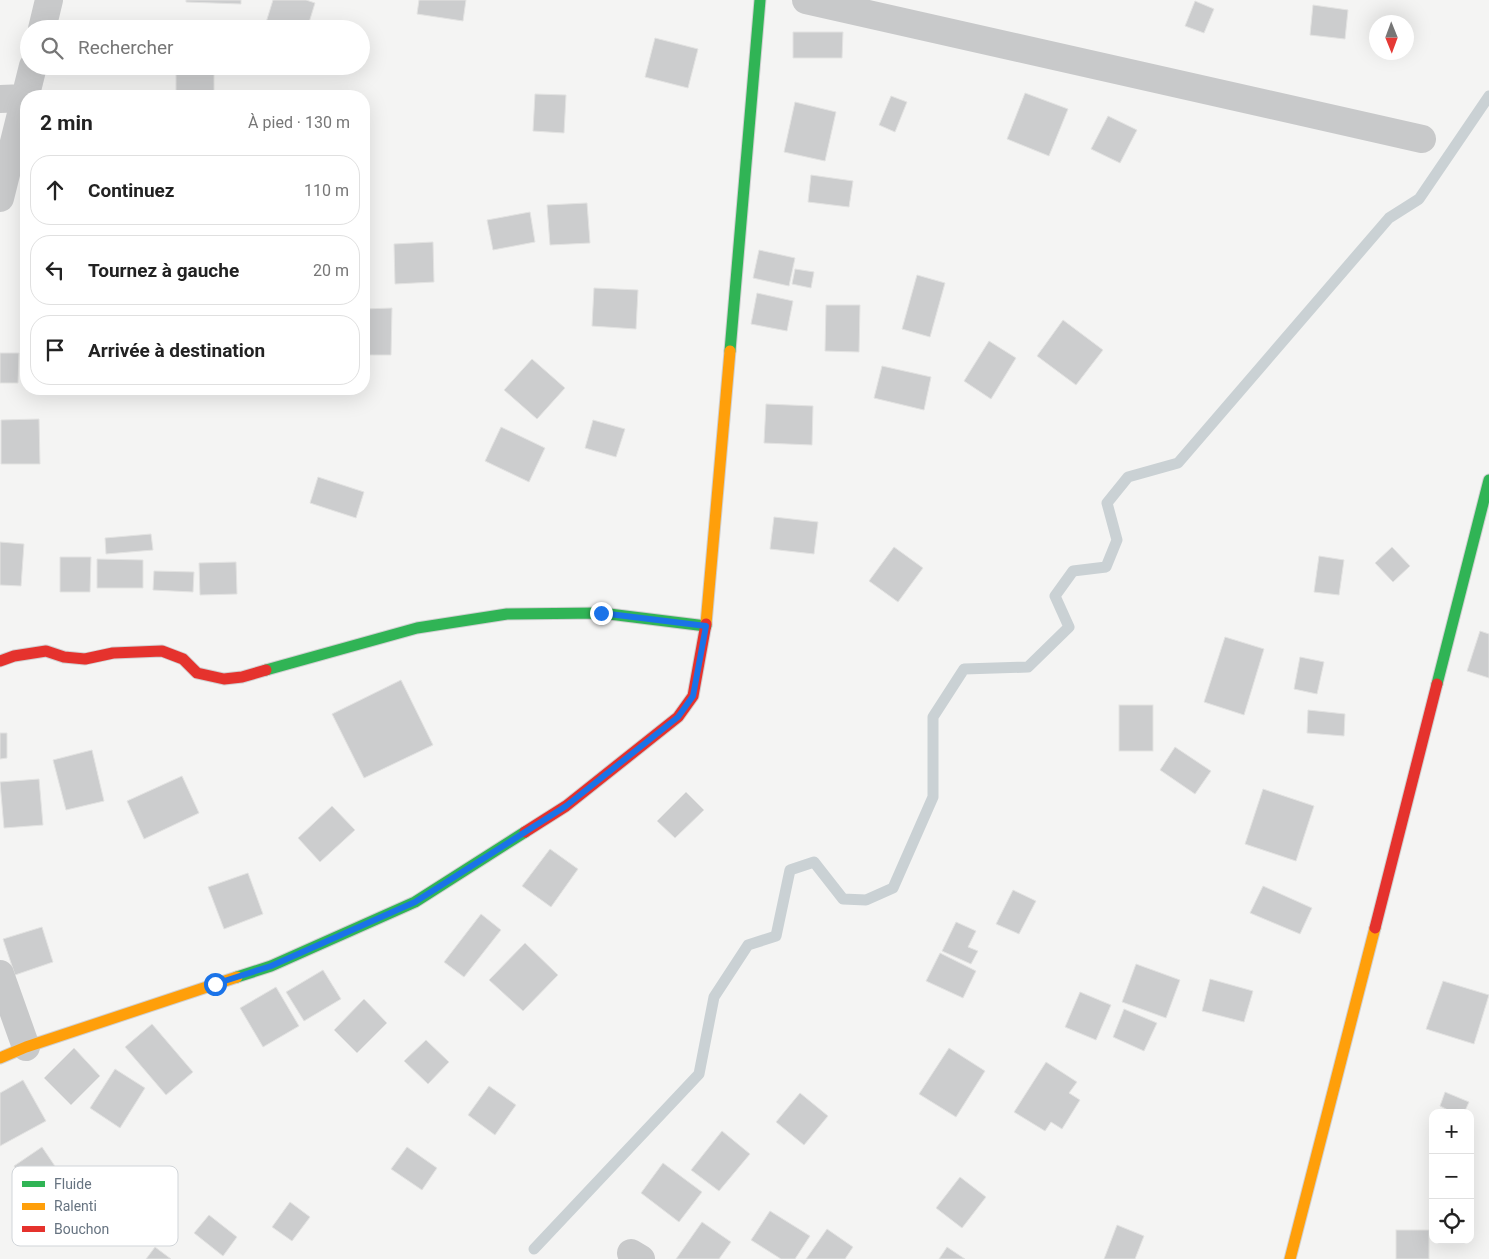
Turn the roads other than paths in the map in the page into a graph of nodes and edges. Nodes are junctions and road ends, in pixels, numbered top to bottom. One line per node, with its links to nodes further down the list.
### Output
1 (50, 0): 4 (street)
2 (760, 0): 10 (street)
3 (806, 0): 7 (street)
4 (44, 20)
5 (26, 75): 6 (street)
6 (12, 98): 8 (street)
7 (1422, 139)
8 (0, 198)
9 (1489, 480): 15 (street)
10 (706, 626): 11 (street); 13 (street)
11 (0, 661)
12 (0, 974): 13 (street)
13 (26, 1047): 14 (street)
14 (0, 1058)
15 (1290, 1259)

